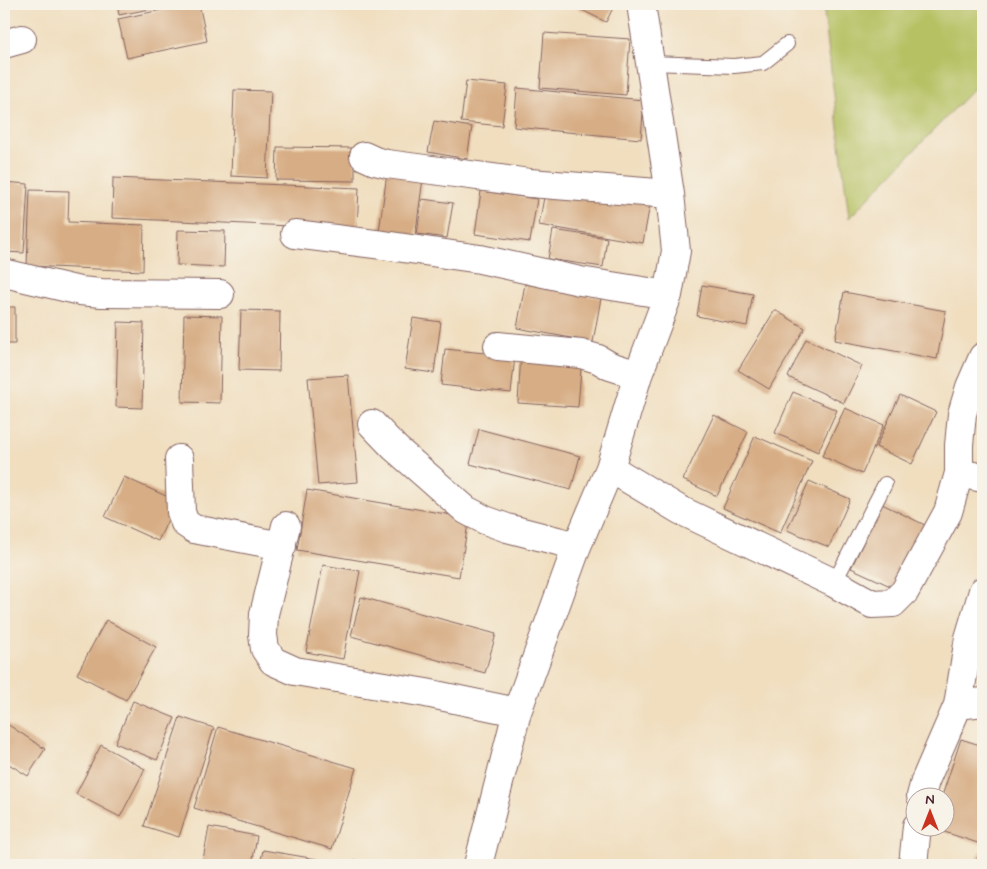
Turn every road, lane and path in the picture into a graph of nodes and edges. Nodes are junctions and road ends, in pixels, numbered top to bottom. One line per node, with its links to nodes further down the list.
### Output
1 (641, 4): 3 (street)
2 (787, 44): 3 (lane)
3 (652, 63): 5 (street)
4 (364, 156): 5 (street)
5 (670, 194): 9 (street)
6 (295, 234): 9 (street)
7 (4, 273): 8 (street)
8 (220, 294)
9 (668, 295): 12 (street)
10 (498, 346): 12 (street)
11 (983, 357): 16 (street)
12 (638, 375): 15 (street)
13 (372, 424): 18 (street)
14 (179, 459): 22 (street)
15 (610, 468): 18 (street); 19 (street)
16 (971, 475): 19 (street)
17 (885, 484): 19 (lane)
18 (577, 546): 22 (street)
19 (834, 583)
20 (983, 590): 21 (street)
21 (970, 703): 23 (street)
22 (517, 712): 25 (street)
23 (924, 786)
24 (916, 836): 26 (street)
25 (478, 865)
26 (913, 865)

